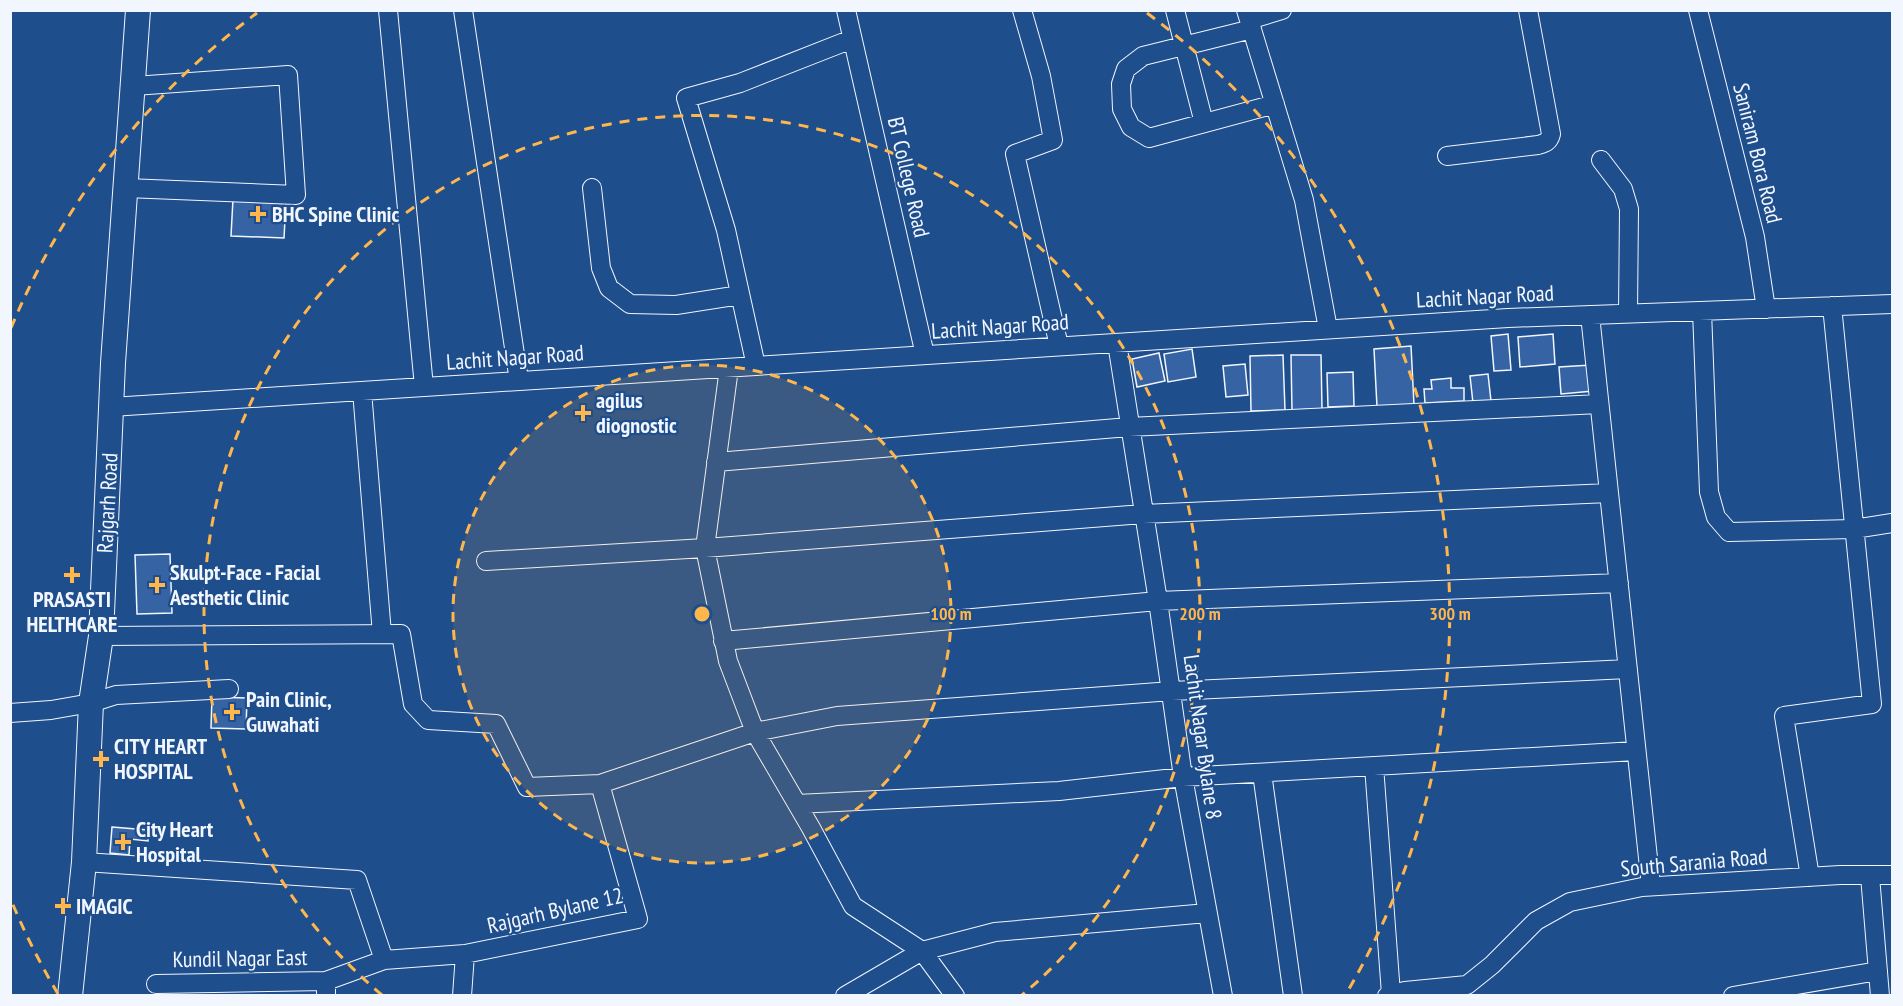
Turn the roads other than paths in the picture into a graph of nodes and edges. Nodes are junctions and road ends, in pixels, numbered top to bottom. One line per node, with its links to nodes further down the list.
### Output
1 (138, 10): 13 (main road, Rajgarh Road)
2 (388, 10): 34 (street)
3 (463, 10): 33 (street)
4 (846, 10): 11 (street, BT College Road)
5 (1022, 10): 29 (street)
6 (1175, 10): 12 (street)
7 (1282, 10): 10 (street)
8 (1528, 10): 16 (street)
9 (1698, 10): 23 (street, Saniram Bora Road)
10 (1249, 20): 12 (street); 14 (street)
11 (852, 39): 20 (street); 30 (street, BT College Road)
12 (1183, 46): 15 (street); 15 (street)
13 (134, 86): 18 (main road, Rajgarh Road); 18 (street)
14 (1275, 104): 15 (street); 27 (street)
15 (1204, 123)
16 (1447, 156)
17 (1601, 160): 25 (street)
18 (126, 188): 37 (main road, Rajgarh Road)
19 (592, 188): 20 (street)
20 (740, 295): 31 (street)
21 (1893, 304): 22 (street, Lachit Nagar Road)
22 (1832, 306): 23 (street, Lachit Nagar Road); 43 (street)
23 (1766, 309): 24 (street, Lachit Nagar Road)
24 (1702, 311): 25 (street, Lachit Nagar Road); 43 (street)
25 (1628, 313): 26 (street, Lachit Nagar Road)
26 (1590, 315): 27 (street, Lachit Nagar Road); 36 (street)
27 (1328, 329): 28 (street, Lachit Nagar Road)
28 (1117, 343): 29 (street, Lachit Nagar Road); 38 (street, Lachit Nagar Bylane 8)
29 (1059, 346): 30 (street, Lachit Nagar Road)
30 (925, 355): 31 (street, Lachit Nagar Road)
31 (756, 366): 32 (street, Lachit Nagar Road)
32 (729, 368): 33 (street, Lachit Nagar Road); 39 (street)
33 (519, 381): 34 (street, Lachit Nagar Road)
34 (424, 387): 35 (street, Lachit Nagar Road)
35 (362, 391): 37 (street, Lachit Nagar Road); 48 (street)
36 (1599, 404): 38 (street); 40 (street)
37 (111, 407): 49 (main road, Rajgarh Road)
38 (1129, 427): 39 (street); 41 (street, Lachit Nagar Bylane 8)
39 (716, 462): 44 (street)
40 (1609, 493): 41 (street); 46 (street)
41 (1143, 514): 44 (street); 47 (street, Lachit Nagar Bylane 8)
42 (1893, 524): 43 (street)
43 (1854, 529): 66 (street)
44 (705, 548): 45 (street); 50 (street)
45 (486, 561)
46 (1619, 583): 47 (street); 51 (street)
47 (1158, 601): 50 (street); 53 (street, Lachit Nagar Bylane 8)
48 (382, 634): 49 (street); 61 (street)
49 (101, 636): 54 (main road, Rajgarh Road)
50 (723, 640): 56 (street)
51 (1628, 669): 53 (street); 57 (street)
52 (229, 689): 54 (street)
53 (1172, 692): 56 (street); 60 (street, Lachit Nagar Bylane 8)
54 (91, 703): 55 (street); 63 (main road, Rajgarh Road)
55 (10, 713)
56 (755, 732): 61 (street); 62 (street)
57 (1636, 751): 58 (street); 67 (street)
58 (1374, 766): 59 (street); 75 (street)
59 (1262, 773): 60 (street); 81 (street)
60 (1183, 777): 62 (street); 68 (street, Lachit Nagar Bylane 8)
61 (600, 784): 70 (street, Rajgarh Bylane 12)
62 (797, 804): 69 (street)
63 (84, 862): 71 (street); 76 (main road, Rajgarh Road)
64 (1893, 875): 65 (street, South Sarania Road)
65 (1870, 876): 66 (street, South Sarania Road); 72 (street)
66 (1810, 877): 67 (street, South Sarania Road)
67 (1652, 886): 75 (street, South Sarania Road)
68 (1207, 913): 69 (street); 80 (street, Lachit Nagar Bylane 8)
69 (922, 951): 78 (street); 79 (street)
70 (465, 954): 71 (street, Rajgarh Bylane 12); 77 (street)
71 (384, 960): 74 (street, Kundil Nagar East)
72 (1878, 971): 82 (street); 83 (street)
73 (156, 984): 74 (street, Kundil Nagar East)
74 (326, 988)
75 (1389, 995)
76 (70, 996)
77 (462, 996)
78 (845, 996)
79 (955, 996)
80 (1222, 996)
81 (1293, 996)
82 (1733, 996)
83 (1880, 996)

